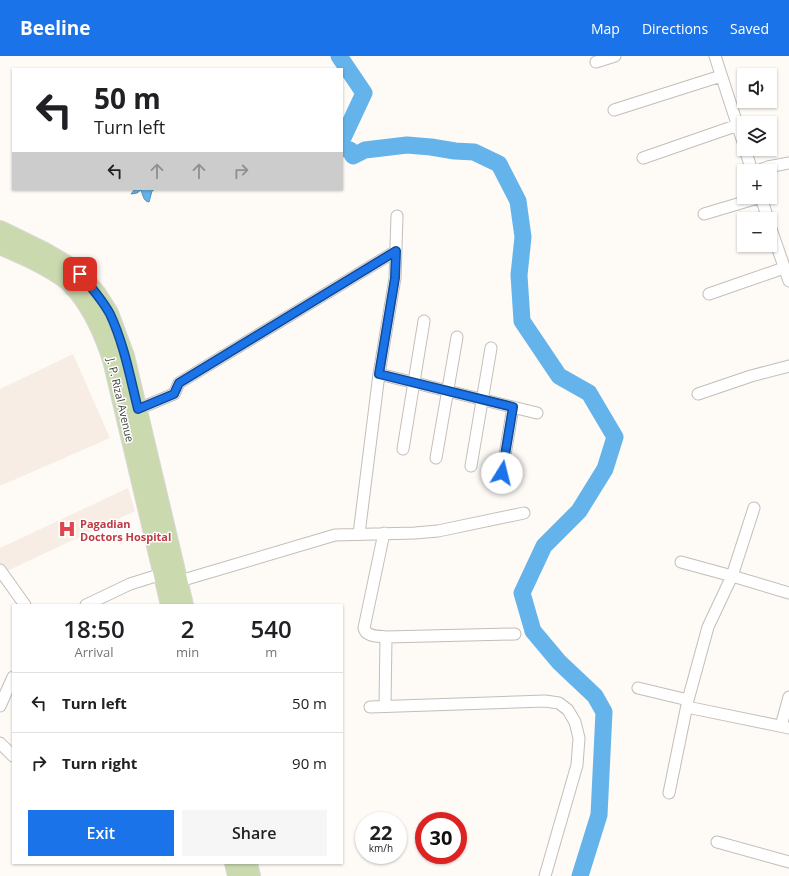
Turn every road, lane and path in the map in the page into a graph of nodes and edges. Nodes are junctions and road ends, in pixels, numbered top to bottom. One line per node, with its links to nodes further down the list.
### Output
1 (615, 56): 3 (street)
2 (715, 56): 4 (street)
3 (596, 62)
4 (722, 76): 5 (street); 6 (street)
5 (614, 110)
6 (737, 123)
7 (737, 126): 8 (street)
8 (643, 158)
9 (789, 163): 10 (street)
10 (777, 165)
11 (738, 204): 12 (street)
12 (704, 214)
13 (398, 216): 16 (street)
14 (1, 236): 31 (main road, J. P. Rizal Avenue)
15 (777, 247): 17 (street)
16 (396, 251): 24 (street); 31 (street)
17 (784, 268): 18 (street); 19 (street)
18 (789, 281)
19 (709, 294)
20 (424, 321): 25 (street)
21 (457, 337): 26 (street)
22 (490, 348): 28 (street)
23 (789, 366): 27 (street)
24 (379, 374): 25 (street); 39 (street)
25 (414, 382): 26 (street); 32 (street)
26 (447, 390): 28 (street); 33 (street)
27 (698, 394)
28 (481, 399): 29 (street); 34 (street)
29 (513, 407): 30 (street); 35 (street)
30 (537, 413)
31 (135, 419): 43 (main road, J. P. Rizal Avenue)
32 (404, 449)
33 (436, 458)
34 (471, 466)
35 (502, 473)
36 (754, 508): 42 (street)
37 (524, 513): 38 (street)
38 (384, 533): 39 (street); 50 (street)
39 (359, 534): 43 (street)
40 (681, 562): 42 (street)
41 (0, 570): 45 (street)
42 (732, 576): 44 (street); 54 (street)
43 (169, 580): 46 (street); 47 (main road, J. P. Rizal Avenue); 48 (main road, J. P. Rizal Avenue)
44 (789, 593)
45 (24, 604)
46 (88, 604)
47 (170, 604)
48 (183, 604)
49 (515, 634): 50 (street)
50 (386, 637): 56 (street)
51 (12, 679): 55 (street)
52 (638, 688): 54 (street)
53 (789, 697): 58 (street)
54 (687, 703): 58 (street); 61 (street)
55 (0, 706)
56 (384, 706): 57 (street); 68 (street)
57 (370, 707)
58 (785, 727)
59 (0, 743): 60 (street)
60 (12, 755)
61 (669, 793)
62 (717, 842): 63 (street)
63 (789, 862)
64 (234, 864): 66 (main road)
65 (248, 864): 67 (main road)
66 (237, 876)
67 (251, 876)
68 (546, 876)

